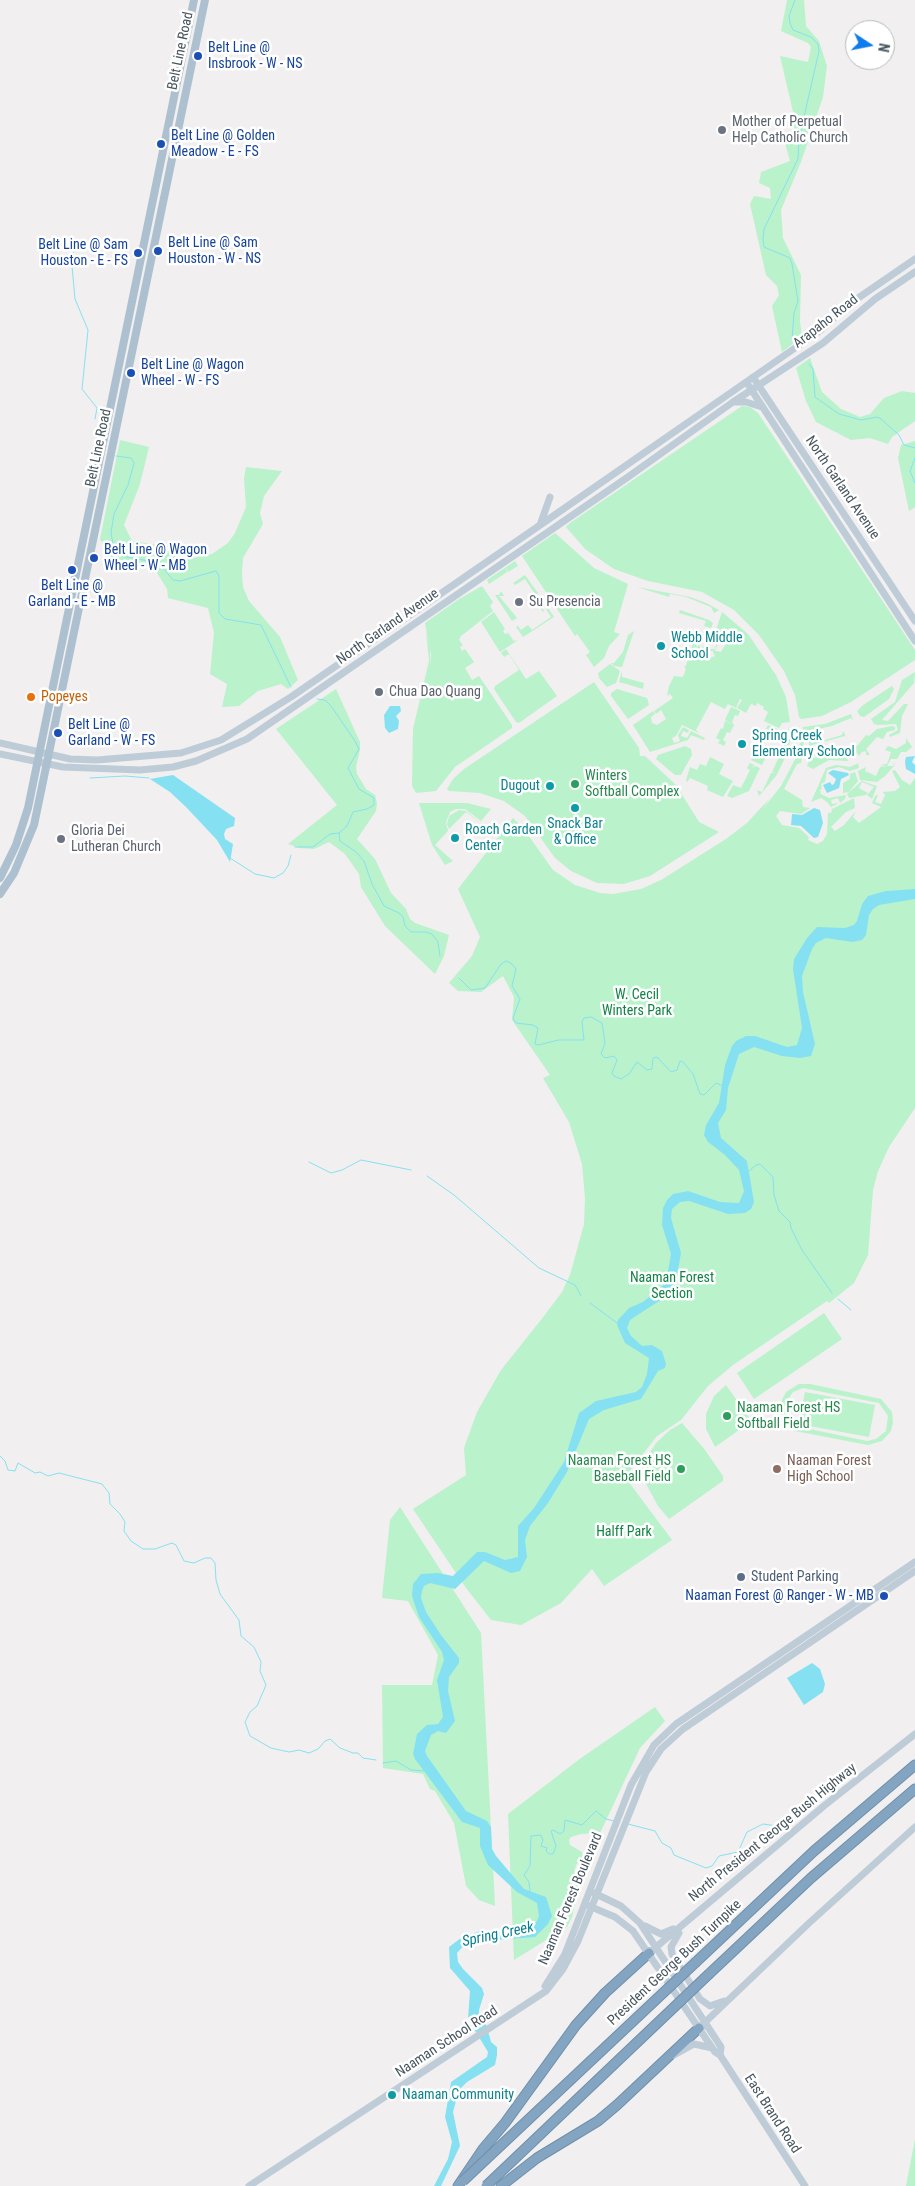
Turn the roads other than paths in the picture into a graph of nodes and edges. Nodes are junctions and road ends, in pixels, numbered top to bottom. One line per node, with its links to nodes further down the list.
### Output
1 (194, 0): 5 (main road, Belt Line Road)
2 (205, 0): 6 (main road, Belt Line Road)
3 (915, 258): 7 (main road, Arapaho Road)
4 (915, 272): 9 (main road, Arapaho Road)
5 (121, 362): 6 (main road); 19 (main road, Belt Line Road)
6 (130, 364): 20 (main road, Belt Line Road)
7 (753, 377): 8 (main road, North Garland Avenue); 9 (main road, North Garland Avenue)
8 (746, 382): 10 (main road, North Garland Avenue); 13 (main road, North Garland Avenue)
9 (759, 385): 10 (main road, Arapaho Road); 23 (main road, North Garland Avenue)
10 (751, 390): 11 (main road, North Garland Avenue); 12 (main road, North Garland Avenue)
11 (733, 402): 12 (main road); 14 (main road, North Garland Avenue)
12 (762, 407): 24 (main road, North Garland Avenue)
13 (694, 418): 14 (main road); 15 (main road, North Garland Avenue)
14 (699, 426): 16 (main road, North Garland Avenue)
15 (642, 454): 16 (main road); 18 (main road, North Garland Avenue)
16 (648, 463): 33 (main road, North Garland Avenue)
17 (550, 497): 18 (main road)
18 (539, 525): 28 (main road, North Garland Avenue)
19 (76, 576): 20 (main road); 21 (main road, Belt Line Road)
20 (85, 578): 22 (main road, Belt Line Road)
21 (68, 614): 22 (main road); 25 (main road, Belt Line Road)
22 (77, 616): 26 (main road, Belt Line Road)
23 (915, 621)
24 (915, 640)
25 (55, 676): 26 (main road); 29 (main road, Belt Line Road)
26 (64, 678): 31 (main road, Belt Line Road)
27 (0, 743): 29 (main road, North Garland Avenue)
28 (191, 751): 31 (main road, North Garland Avenue); 33 (main road)
29 (39, 753): 31 (main road, North Garland Avenue); 32 (main road, Belt Line Road)
30 (0, 754): 32 (main road, North Garland Avenue)
31 (48, 755): 34 (main road, Belt Line Road)
32 (37, 762): 34 (main road, North Garland Avenue); 35 (main road, Belt Line Road)
33 (194, 762): 34 (main road, North Garland Avenue)
34 (46, 764): 36 (main road, Belt Line Road)
35 (9, 862): 36 (main road); 37 (main road, Belt Line Road)
36 (18, 866): 38 (main road, Belt Line Road)
37 (0, 878)
38 (0, 894)
39 (915, 1562): 43 (main road, Naaman Forest Boulevard)
40 (915, 1571): 44 (main road, Naaman Forest Boulevard)
41 (915, 1734): 53 (main road, North President George Bush Highway)
42 (915, 1765): 63 (highway, President George Bush Turnpike, bridge)
43 (639, 1769): 44 (main road); 46 (main road, Naaman Forest Boulevard)
44 (646, 1772): 46 (main road, Naaman Forest Boulevard)
45 (915, 1789): 65 (highway, bridge)
46 (630, 1800): 48 (main road, Naaman Forest Boulevard)
47 (915, 1827): 57 (main road)
48 (614, 1841): 49 (main road, Naaman Forest Boulevard); 50 (main road, Naaman Forest Boulevard)
49 (589, 1891): 50 (main road, East Brand Road); 51 (main road, Naaman Forest Boulevard)
50 (597, 1894): 52 (main road, Naaman Forest Boulevard); 54 (main road, East Brand Road)
51 (584, 1904): 52 (main road, East Brand Road); 58 (main road, Naaman Forest Boulevard)
52 (592, 1908): 56 (main road, East Brand Road); 58 (main road, Naaman Forest Boulevard)
53 (701, 1908): 54 (main road); 55 (main road, North President George Bush Highway); 57 (main road)
54 (640, 1923): 55 (main road, East Brand Road)
55 (658, 1948): 56 (main road, North President George Bush Highway); 59 (main road, East Brand Road)
56 (649, 1954): 59 (main road, East Brand Road); 63 (highway, bridge)
57 (735, 1992): 59 (main road)
58 (533, 2000): 64 (main road, Naaman School Road)
59 (702, 2026): 60 (main road, East Brand Road); 61 (main road, East Brand Road); 62 (highway)
60 (713, 2049): 61 (main road, East Brand Road); 62 (main road)
61 (720, 2055): 67 (main road, East Brand Road)
62 (669, 2057): 66 (highway)
63 (460, 2184)
64 (249, 2186)
65 (486, 2186)
66 (502, 2186)
67 (805, 2186)

